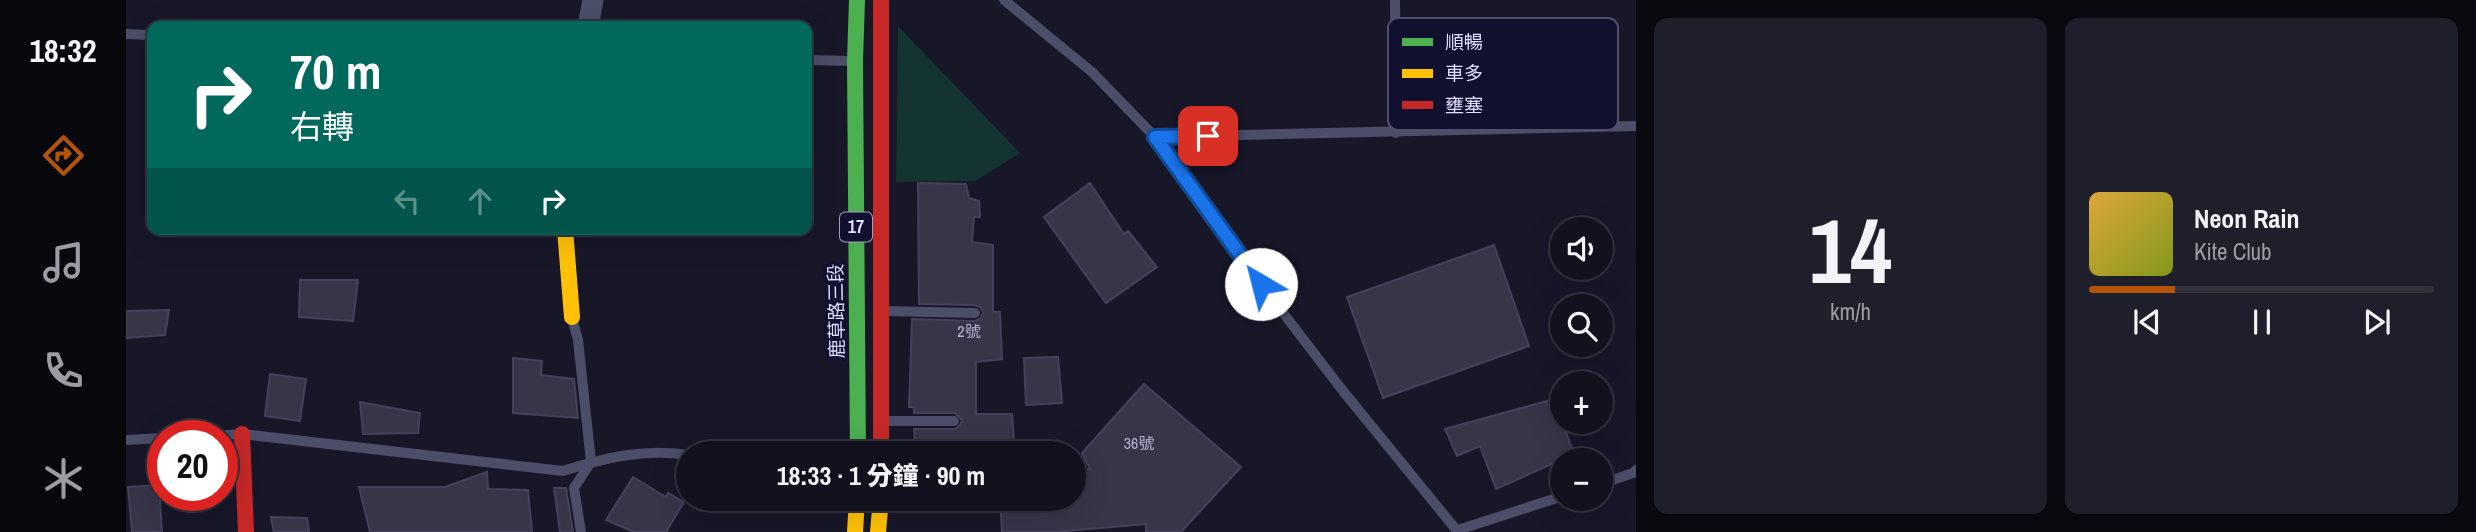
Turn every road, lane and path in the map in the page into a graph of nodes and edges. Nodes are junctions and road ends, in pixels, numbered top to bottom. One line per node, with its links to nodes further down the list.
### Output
1 (593, 0): 7 (street)
2 (857, 0): 11 (main road, 鹿草路三段 / 17)
3 (881, 0): 20 (main road, 17)
4 (1004, 0): 17 (lane)
5 (1395, 0): 6 (lane)
6 (1395, 18)
7 (589, 21)
8 (126, 34): 9 (lane)
9 (147, 35)
10 (812, 60): 11 (lane)
11 (855, 61): 19 (main road, 鹿草路三段 / 17)
12 (1636, 126): 13 (lane)
13 (1618, 127)
14 (1396, 130): 16 (lane)
15 (1499, 130): 16 (lane)
16 (1396, 133): 17 (lane)
17 (1155, 137): 39 (lane)
18 (565, 235): 22 (main road)
19 (857, 310): 20 (lane); 23 (main road, 鹿草路三段 / 17)
20 (881, 310): 21 (lane); 24 (main road, 17)
21 (975, 313)
22 (572, 317): 33 (lane)
23 (858, 419): 24 (lane); 30 (main road, 鹿草路三段 / 17)
24 (881, 421): 25 (lane); 31 (main road, 17)
25 (954, 421)
26 (238, 434): 27 (lane)
27 (242, 434): 33 (lane); 40 (main road)
28 (147, 439): 29 (lane)
29 (126, 440)
30 (858, 441)
31 (881, 441)
32 (676, 453): 33 (lane)
33 (591, 462): 41 (lane)
34 (1636, 470): 35 (lane)
35 (1613, 480)
36 (1550, 500): 39 (lane)
37 (856, 511): 42 (main road)
38 (880, 511): 43 (main road)
39 (1458, 531)
40 (246, 532)
41 (581, 532)
42 (855, 532)
43 (878, 532)

